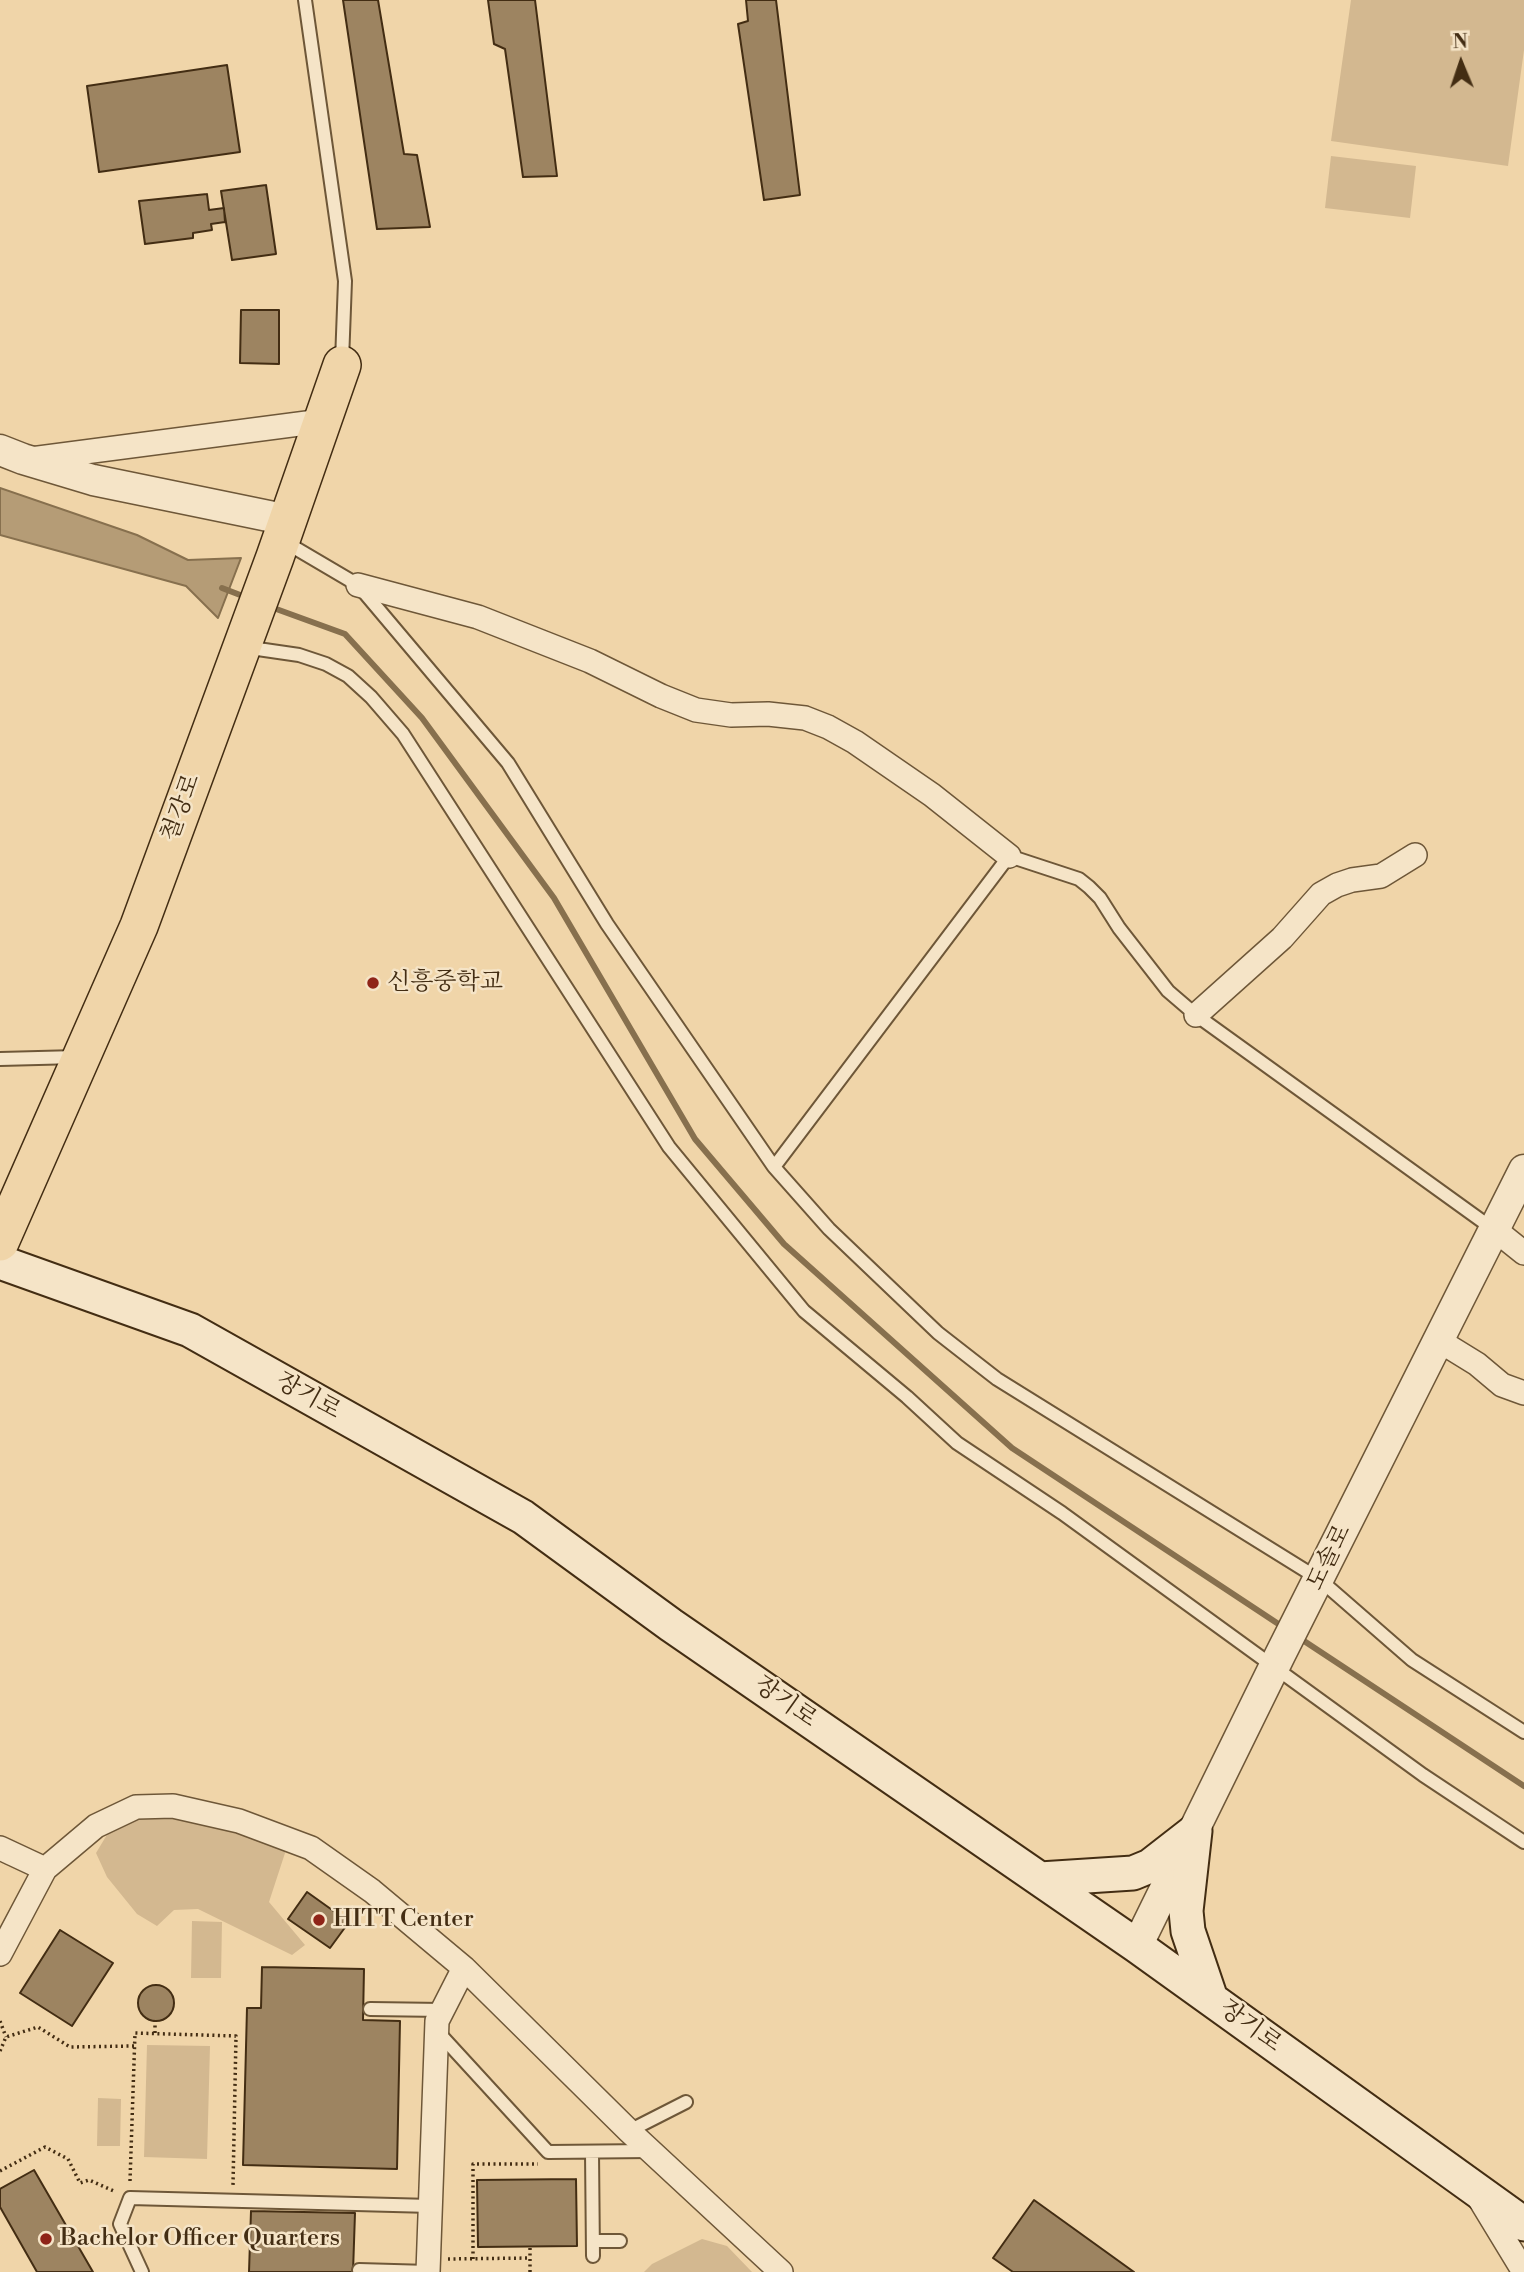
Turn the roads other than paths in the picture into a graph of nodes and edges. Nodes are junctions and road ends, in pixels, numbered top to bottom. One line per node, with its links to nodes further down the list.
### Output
1 (305, 0): 2 (lane)
2 (342, 365): 3 (main road, 철강로)
3 (322, 421): 4 (street); 5 (main road, 철강로)
4 (8, 455): 5 (street)
5 (282, 539): 6 (lane); 7 (main road, 철강로)
6 (358, 585): 9 (street); 13 (lane)
7 (243, 642): 11 (main road, 철강로); 22 (lane)
8 (1415, 855): 10 (street)
9 (1009, 856): 10 (lane); 13 (lane)
10 (1196, 1015): 15 (lane)
11 (81, 1057): 12 (lane); 16 (main road, 철강로)
12 (0, 1059)
13 (774, 1167): 21 (lane)
14 (1524, 1170): 15 (street, 도솔로)
15 (1494, 1229): 17 (street); 19 (street, 도솔로)
16 (0, 1242)
17 (1524, 1253)
18 (0, 1262): 28 (main road, 장기로)
19 (1437, 1340): 20 (street); 21 (street, 도솔로)
20 (1524, 1393)
21 (1315, 1587): 22 (street, 도솔로); 23 (lane)
22 (1277, 1662): 24 (street, 도솔로); 25 (lane)
23 (1524, 1731)
24 (1195, 1831): 28 (main road); 29 (street, 도솔로); 32 (main road)
25 (1524, 1842)
26 (0, 1848): 27 (street)
27 (45, 1869): 30 (street); 31 (street)
28 (1040, 1879): 29 (main road, 장기로)
29 (1138, 1946): 32 (main road, 장기로)
30 (0, 1954)
31 (464, 1968): 34 (street); 36 (street)
32 (1211, 1999): 39 (main road, 장기로)
33 (370, 2009): 34 (lane)
34 (440, 2020): 38 (lane); 40 (street)
35 (686, 2102): 36 (lane)
36 (629, 2131): 37 (street)
37 (650, 2151): 38 (lane); 48 (street)
38 (592, 2152): 42 (lane)
39 (1472, 2187): 41 (main road, 장기로); 49 (street)
40 (431, 2206): 45 (street); 47 (lane)
41 (1524, 2224)
42 (593, 2241): 43 (lane); 44 (lane)
43 (620, 2241)
44 (593, 2256)
45 (429, 2268): 46 (lane)
46 (359, 2270)
47 (142, 2272)
48 (781, 2272)
49 (1524, 2272)

